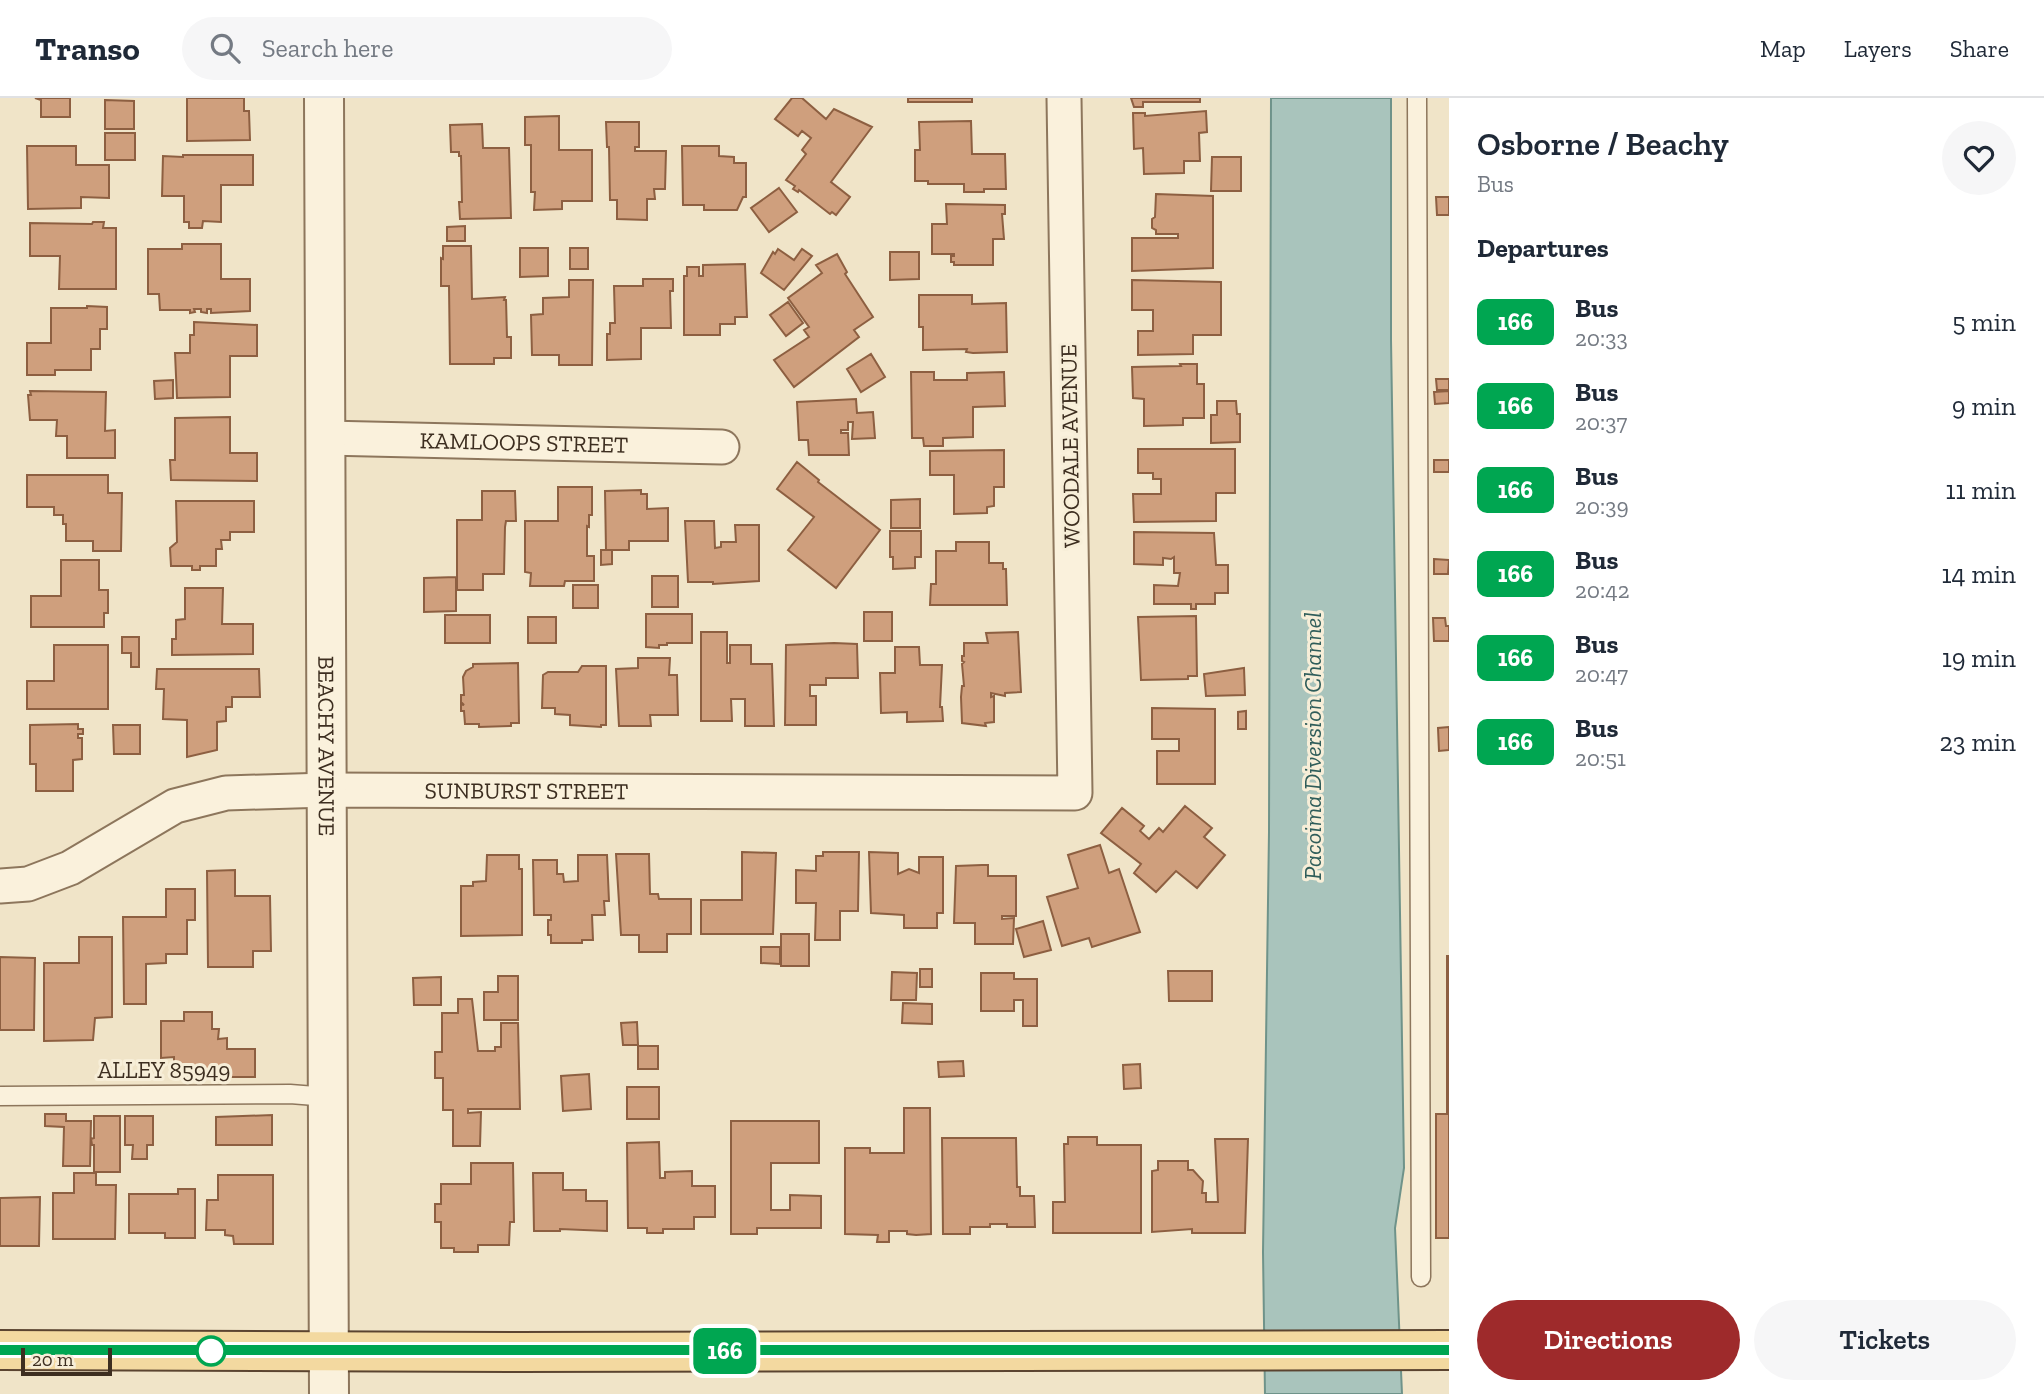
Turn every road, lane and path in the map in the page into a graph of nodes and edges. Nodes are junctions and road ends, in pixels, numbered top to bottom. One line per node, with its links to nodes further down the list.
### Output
1 (324, 98): 4 (street, BEACHY AVENUE)
2 (1064, 98): 7 (street, WOODALE AVENUE)
3 (1417, 98): 11 (lane)
4 (326, 438): 5 (street, KAMLOOPS STREET); 6 (street, BEACHY AVENUE)
5 (722, 447)
6 (327, 790): 7 (street, SUNBURST STREET); 8 (street, SUNBURST STREET); 10 (street, BEACHY AVENUE)
7 (1075, 793)
8 (0, 886)
9 (0, 1096): 10 (lane, ALLEY 85949)
10 (328, 1097): 14 (street, BEACHY AVENUE)
11 (1422, 1277)
12 (0, 1350): 14 (main road)
13 (1449, 1350): 14 (main road)
14 (330, 1352): 15 (street, BEACHY AVENUE)
15 (329, 1394)

